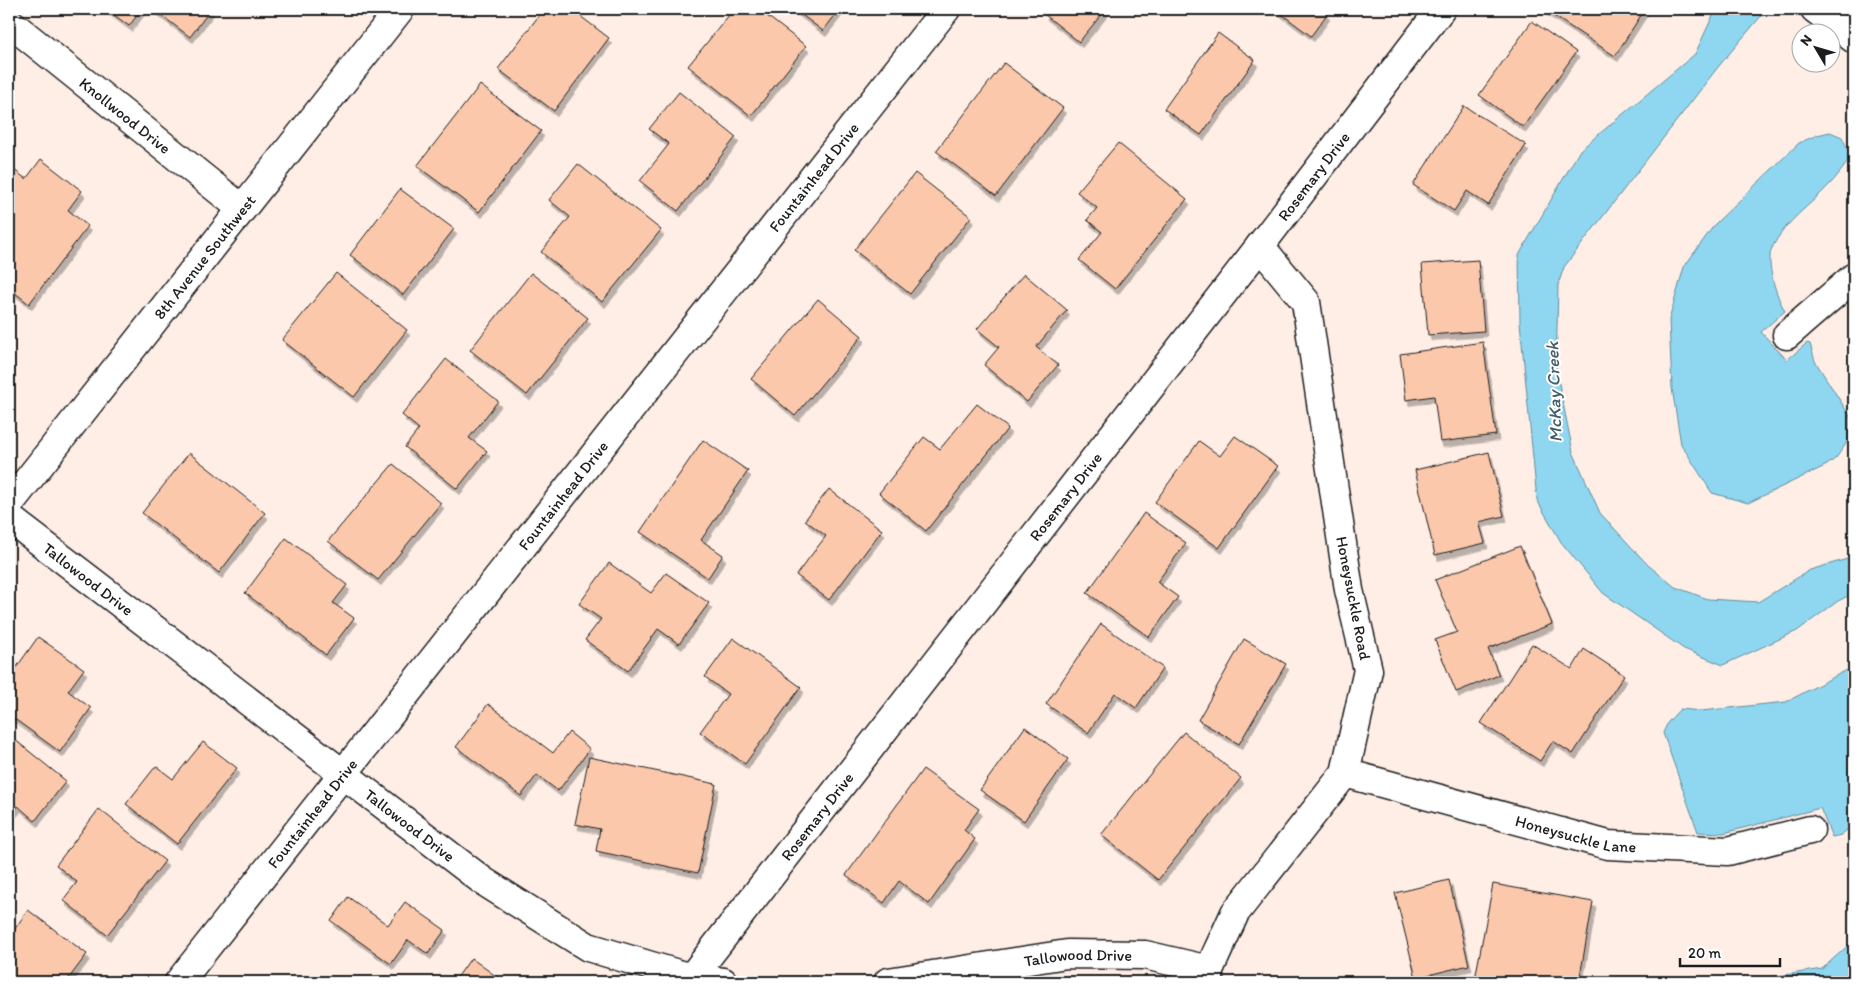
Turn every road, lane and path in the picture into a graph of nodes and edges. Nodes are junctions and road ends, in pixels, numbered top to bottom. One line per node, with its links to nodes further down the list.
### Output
1 (400, 9): 7 (street, 8th Avenue Southwest)
2 (946, 9): 14 (street, Fountainhead Drive)
3 (1441, 9): 8 (street, Rosemary Drive)
4 (1815, 9): 6 (street)
5 (9, 22): 7 (street, Knollwood Drive)
6 (1854, 39)
7 (241, 208): 11 (street, 8th Avenue Southwest)
8 (1260, 246): 13 (street, Honeysuckle Road); 17 (street, Rosemary Drive)
9 (1854, 277): 10 (street)
10 (1787, 335)
11 (9, 504)
12 (9, 518): 14 (street, Tallowood Drive)
13 (1345, 773): 15 (street, Honeysuckle Lane); 16 (street, Honeysuckle Road)
14 (344, 775): 17 (street, Tallowood Drive); 18 (street, Fountainhead Drive)
15 (1810, 830)
16 (1209, 976): 20 (street, Tallowood Drive)
17 (689, 980): 19 (street, Tallowood Drive)
18 (179, 982)
19 (723, 982)
20 (888, 982)

